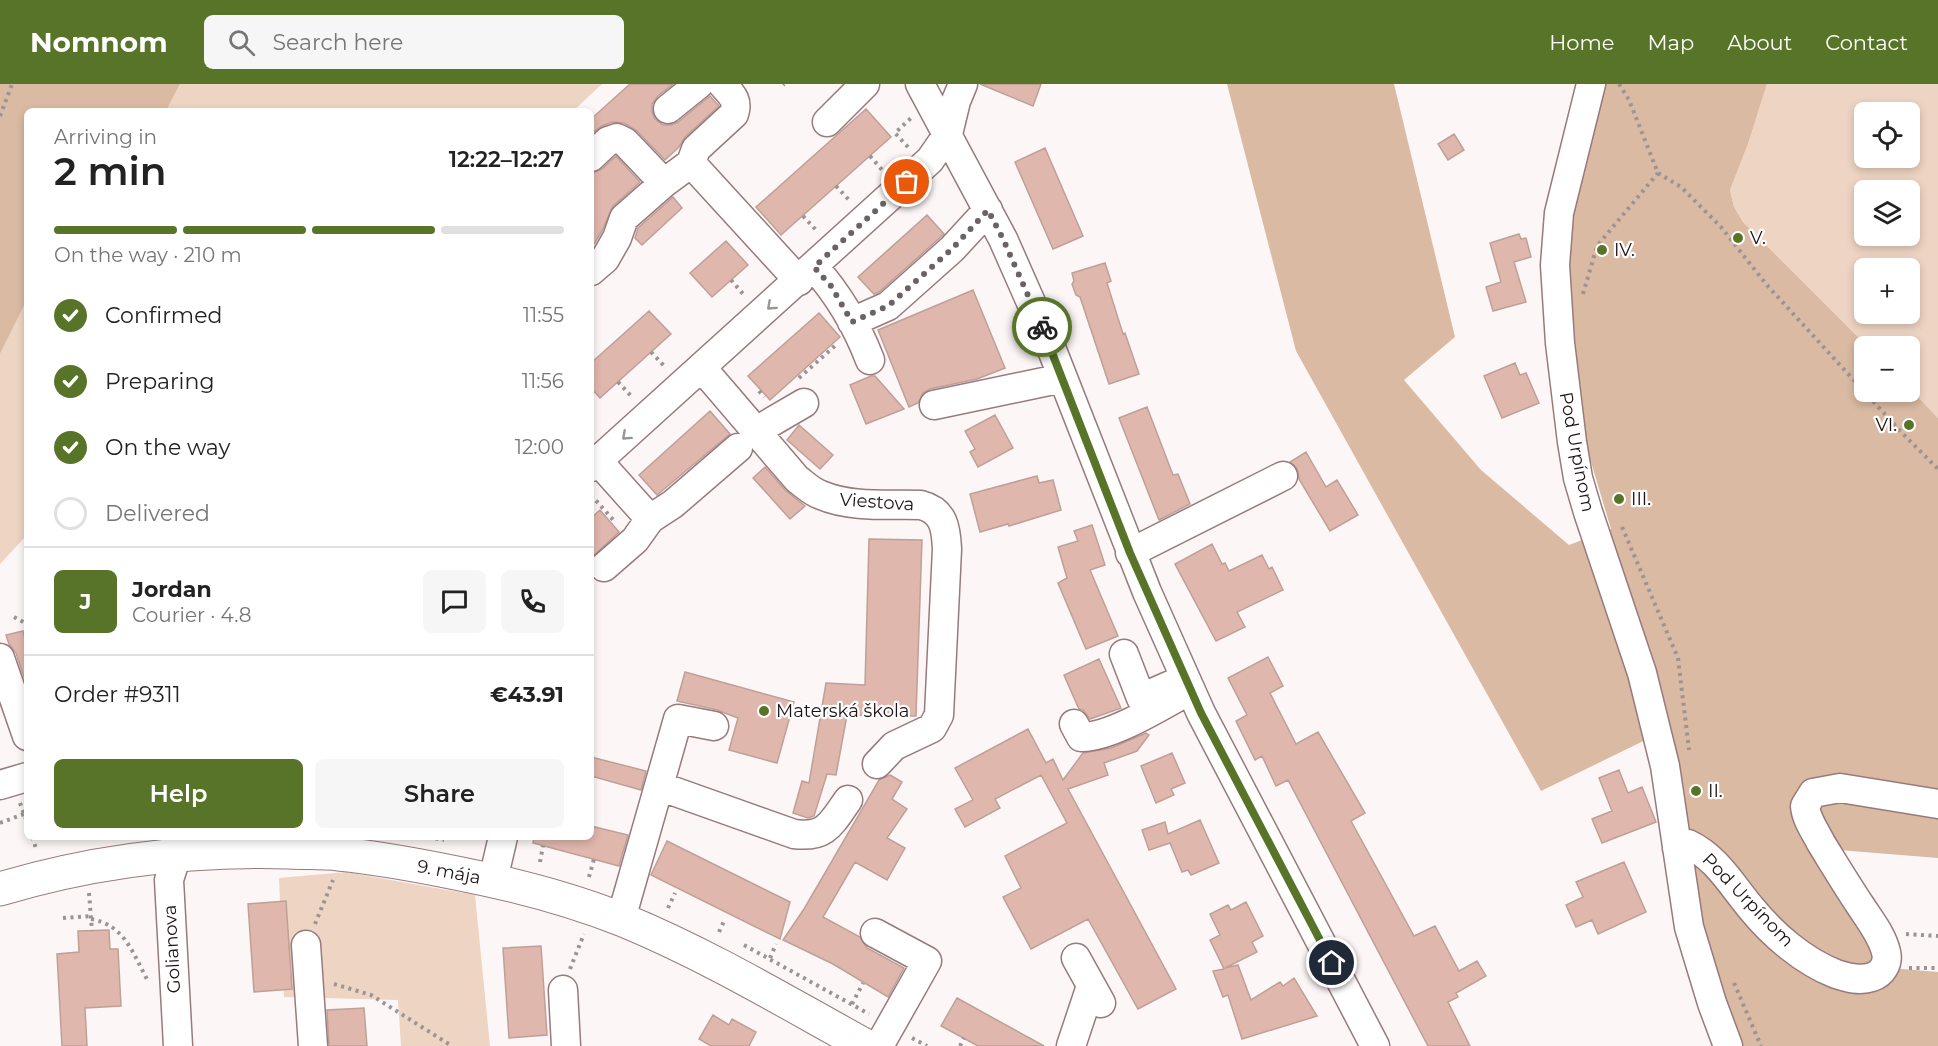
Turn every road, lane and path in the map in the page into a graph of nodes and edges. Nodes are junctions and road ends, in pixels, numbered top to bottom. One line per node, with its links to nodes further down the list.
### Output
1 (12, 84): 11 (path)
2 (699, 84): 9 (street)
3 (722, 84): 19 (street)
4 (865, 84): 13 (street)
5 (920, 84): 14 (street)
6 (963, 84): 14 (street)
7 (1591, 84): 72 (street, Pod Urpínom)
8 (1619, 84): 20 (path)
9 (668, 109)
10 (609, 114): 15 (street)
11 (0, 116)
12 (912, 117): 17 (path)
13 (826, 122)
14 (948, 134): 25 (street); 30 (street)
15 (625, 142): 16 (street); 22 (street)
16 (594, 154)
17 (914, 154)
18 (870, 156): 21 (path)
19 (691, 163): 22 (street); 30 (street)
20 (1658, 173): 28 (path); 47 (path)
21 (888, 177)
22 (664, 183): 29 (street)
23 (837, 186): 24 (path)
24 (843, 193)
25 (988, 210): 33 (street); 38 (street)
26 (803, 216): 27 (path)
27 (810, 223)
28 (1598, 246)
29 (594, 268)
30 (807, 274): 33 (street); 36 (street, one-way to 36)
31 (731, 280): 32 (path)
32 (751, 302)
33 (848, 330): 35 (street); 41 (path)
34 (651, 352): 37 (path)
35 (870, 360)
36 (702, 368): 45 (street, Viestova); 46 (street, one-way to 46)
37 (671, 374)
38 (1064, 378): 44 (street); 50 (street)
39 (618, 382): 43 (path)
40 (759, 391): 42 (path)
41 (800, 392): 45 (street)
42 (771, 403)
43 (638, 404)
44 (934, 405)
45 (747, 440): 49 (street); 60 (street, Viestova)
46 (595, 464): 49 (street)
47 (1938, 469)
48 (1283, 476): 50 (street)
49 (650, 519): 51 (street)
50 (1130, 553): 56 (street)
51 (604, 567)
52 (14, 616): 53 (path)
53 (24, 622)
54 (1124, 654): 56 (street)
55 (0, 658): 59 (street)
56 (1188, 684): 57 (street); 110 (street)
57 (1074, 724)
58 (714, 726): 63 (street)
59 (24, 727)
60 (877, 764)
61 (24, 778): 62 (street)
62 (0, 785)
63 (659, 786): 64 (street); 84 (street)
64 (848, 800)
65 (1938, 804): 72 (street, Pod Urpínom)
66 (24, 814): 67 (path)
67 (0, 823)
68 (33, 840): 73 (path)
69 (502, 840): 78 (street)
70 (184, 845): 78 (main road, 9. mája); 79 (main road, 9. mája); 102 (street, Golianova)
71 (543, 846): 75 (path)
72 (1677, 848): 111 (street, Pod Urpínom)
73 (37, 851)
74 (594, 859): 77 (path)
75 (540, 862)
76 (334, 877): 93 (path)
77 (589, 877)
78 (493, 880): 84 (main road, 9. mája)
79 (0, 889)
80 (675, 893): 81 (path)
81 (668, 908)
82 (63, 918): 83 (path)
83 (91, 919): 86 (path); 98 (path)
84 (621, 919): 106 (main road, 9. mája)
85 (725, 919): 88 (path)
86 (92, 931)
87 (585, 931): 99 (path)
88 (719, 932)
89 (875, 933): 107 (street)
90 (1905, 934): 91 (path)
91 (1938, 936)
92 (776, 944): 94 (path)
93 (306, 945): 96 (street)
94 (770, 958)
95 (1076, 958): 109 (street)
96 (309, 976): 103 (street); 104 (path)
97 (863, 983): 100 (path)
98 (150, 984)
99 (562, 990): 105 (street)
100 (852, 1004)
101 (964, 1038): 108 (path)
102 (178, 1046)
103 (313, 1046)
104 (452, 1046)
105 (566, 1046)
106 (866, 1046)
107 (879, 1046)
108 (960, 1046)
109 (1071, 1046)
110 (1376, 1046)
111 (1728, 1046)

